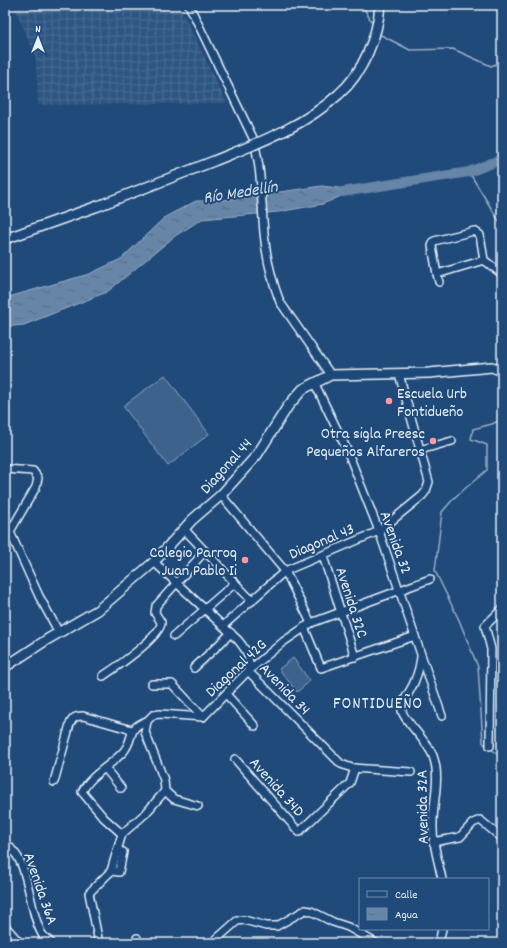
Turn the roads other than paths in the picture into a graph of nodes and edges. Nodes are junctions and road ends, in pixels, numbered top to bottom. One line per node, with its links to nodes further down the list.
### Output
1 (189, 5): 10 (street)
2 (380, 5): 3 (main road, bridge)
3 (6, 239)
4 (484, 260): 5 (street); 5 (street); 6 (street)
5 (437, 274): 7 (street)
6 (502, 274)
7 (439, 282)
8 (502, 371): 9 (main road, Diagonal 44)
9 (399, 374): 10 (main road, Diagonal 44); 13 (street)
10 (331, 375): 11 (main road, Diagonal 44)
11 (314, 382): 15 (main road, Diagonal 44); 18 (street, Avenida 32)
12 (452, 441): 13 (street)
13 (420, 450): 18 (street, Diagonal 43)
14 (5, 469): 17 (street)
15 (221, 495): 16 (main road, Diagonal 44); 23 (street)
16 (184, 529): 20 (street); 22 (main road, Diagonal 44)
17 (10, 532): 19 (street); 34 (street)
18 (379, 532): 21 (street, Diagonal 43); 27 (street, Avenida 32)
19 (5, 540)
20 (205, 551): 25 (street); 26 (street)
21 (323, 556): 23 (street, Diagonal 43); 31 (street, Avenida 32C)
22 (154, 562): 26 (street, Avenida 34); 41 (main road, Diagonal 44)
23 (285, 571): 28 (street, Diagonal 43); 32 (street)
24 (430, 579): 27 (street, Diagonal 42G)
25 (235, 583): 28 (street); 29 (street)
26 (175, 584): 29 (street, Avenida 34); 44 (street)
27 (399, 591): 31 (street, Diagonal 42G); 38 (street, Avenida 32)
28 (252, 601): 33 (street, Diagonal 43)
29 (204, 609): 33 (street, Avenida 34); 37 (street)
30 (502, 609): 52 (street)
31 (340, 611): 32 (street, Diagonal 42G); 40 (street, Avenida 32C)
32 (311, 623): 35 (street, Diagonal 42G)
33 (223, 626): 36 (street, Avenida 34)
34 (56, 627)
35 (304, 627): 40 (street); 43 (street, Diagonal 42G)
36 (231, 633): 42 (street); 43 (street, Avenida 34)
37 (174, 636)
38 (415, 636): 39 (street, Avenida 32); 40 (street)
39 (422, 653): 47 (street, Avenida 32); 63 (street, Avenida 32A)
40 (355, 657)
41 (5, 666)
42 (194, 668)
43 (248, 671): 46 (street, Diagonal 42G); 55 (street, Avenida 34)
44 (103, 676)
45 (152, 684): 48 (street)
46 (226, 694): 48 (street, Diagonal 42G); 50 (street)
47 (442, 716)
48 (203, 717): 49 (street, Diagonal 42G)
49 (147, 721): 51 (street); 59 (street)
50 (255, 726)
51 (132, 730): 54 (street); 57 (street)
52 (490, 746)
53 (235, 760): 55 (street, Avenida 34D)
54 (105, 768): 58 (street); 61 (street)
55 (355, 768): 56 (street, Avenida 34)
56 (412, 772)
57 (54, 782)
58 (121, 788)
59 (165, 791): 60 (street); 61 (street)
60 (198, 806)
61 (122, 834): 71 (street)
62 (502, 838): 63 (street)
63 (434, 842): 66 (street, Avenida 32A)
64 (8, 846): 65 (street); 70 (street, Avenida 36A)
65 (5, 855)
66 (442, 878)
67 (5, 926): 69 (street)
68 (442, 930): 74 (street)
69 (20, 943)
70 (51, 943)
71 (99, 943)
72 (212, 943): 73 (street)
73 (376, 943)
74 (439, 943)

